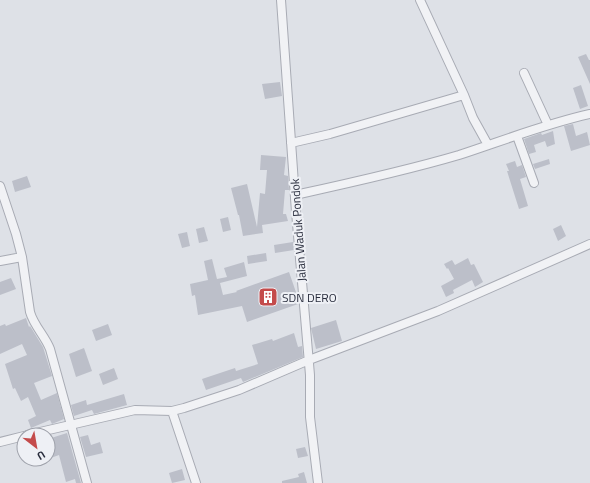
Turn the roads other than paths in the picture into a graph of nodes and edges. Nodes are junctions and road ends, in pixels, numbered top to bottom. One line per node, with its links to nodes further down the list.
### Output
1 (281, 0): 8 (street, Jalan Waduk Pondok)
2 (420, 0): 4 (street)
3 (524, 73): 6 (street)
4 (464, 95): 8 (street); 9 (street)
5 (590, 114): 6 (street)
6 (548, 125): 7 (street)
7 (517, 136): 9 (street); 10 (street)
8 (291, 143): 12 (street, Jalan Waduk Pondok)
9 (488, 145): 12 (street)
10 (534, 183)
11 (0, 186): 14 (street)
12 (296, 195): 16 (street, Jalan Waduk Pondok)
13 (590, 244): 16 (street)
14 (22, 257): 15 (street); 18 (street)
15 (0, 261)
16 (309, 360): 17 (street); 24 (street, Jalan Waduk Pondok)
17 (172, 411): 18 (street); 23 (street)
18 (72, 424): 19 (street); 22 (street)
19 (56, 428)
20 (16, 438): 21 (street)
21 (0, 442)
22 (87, 483)
23 (196, 483)
24 (318, 483)

